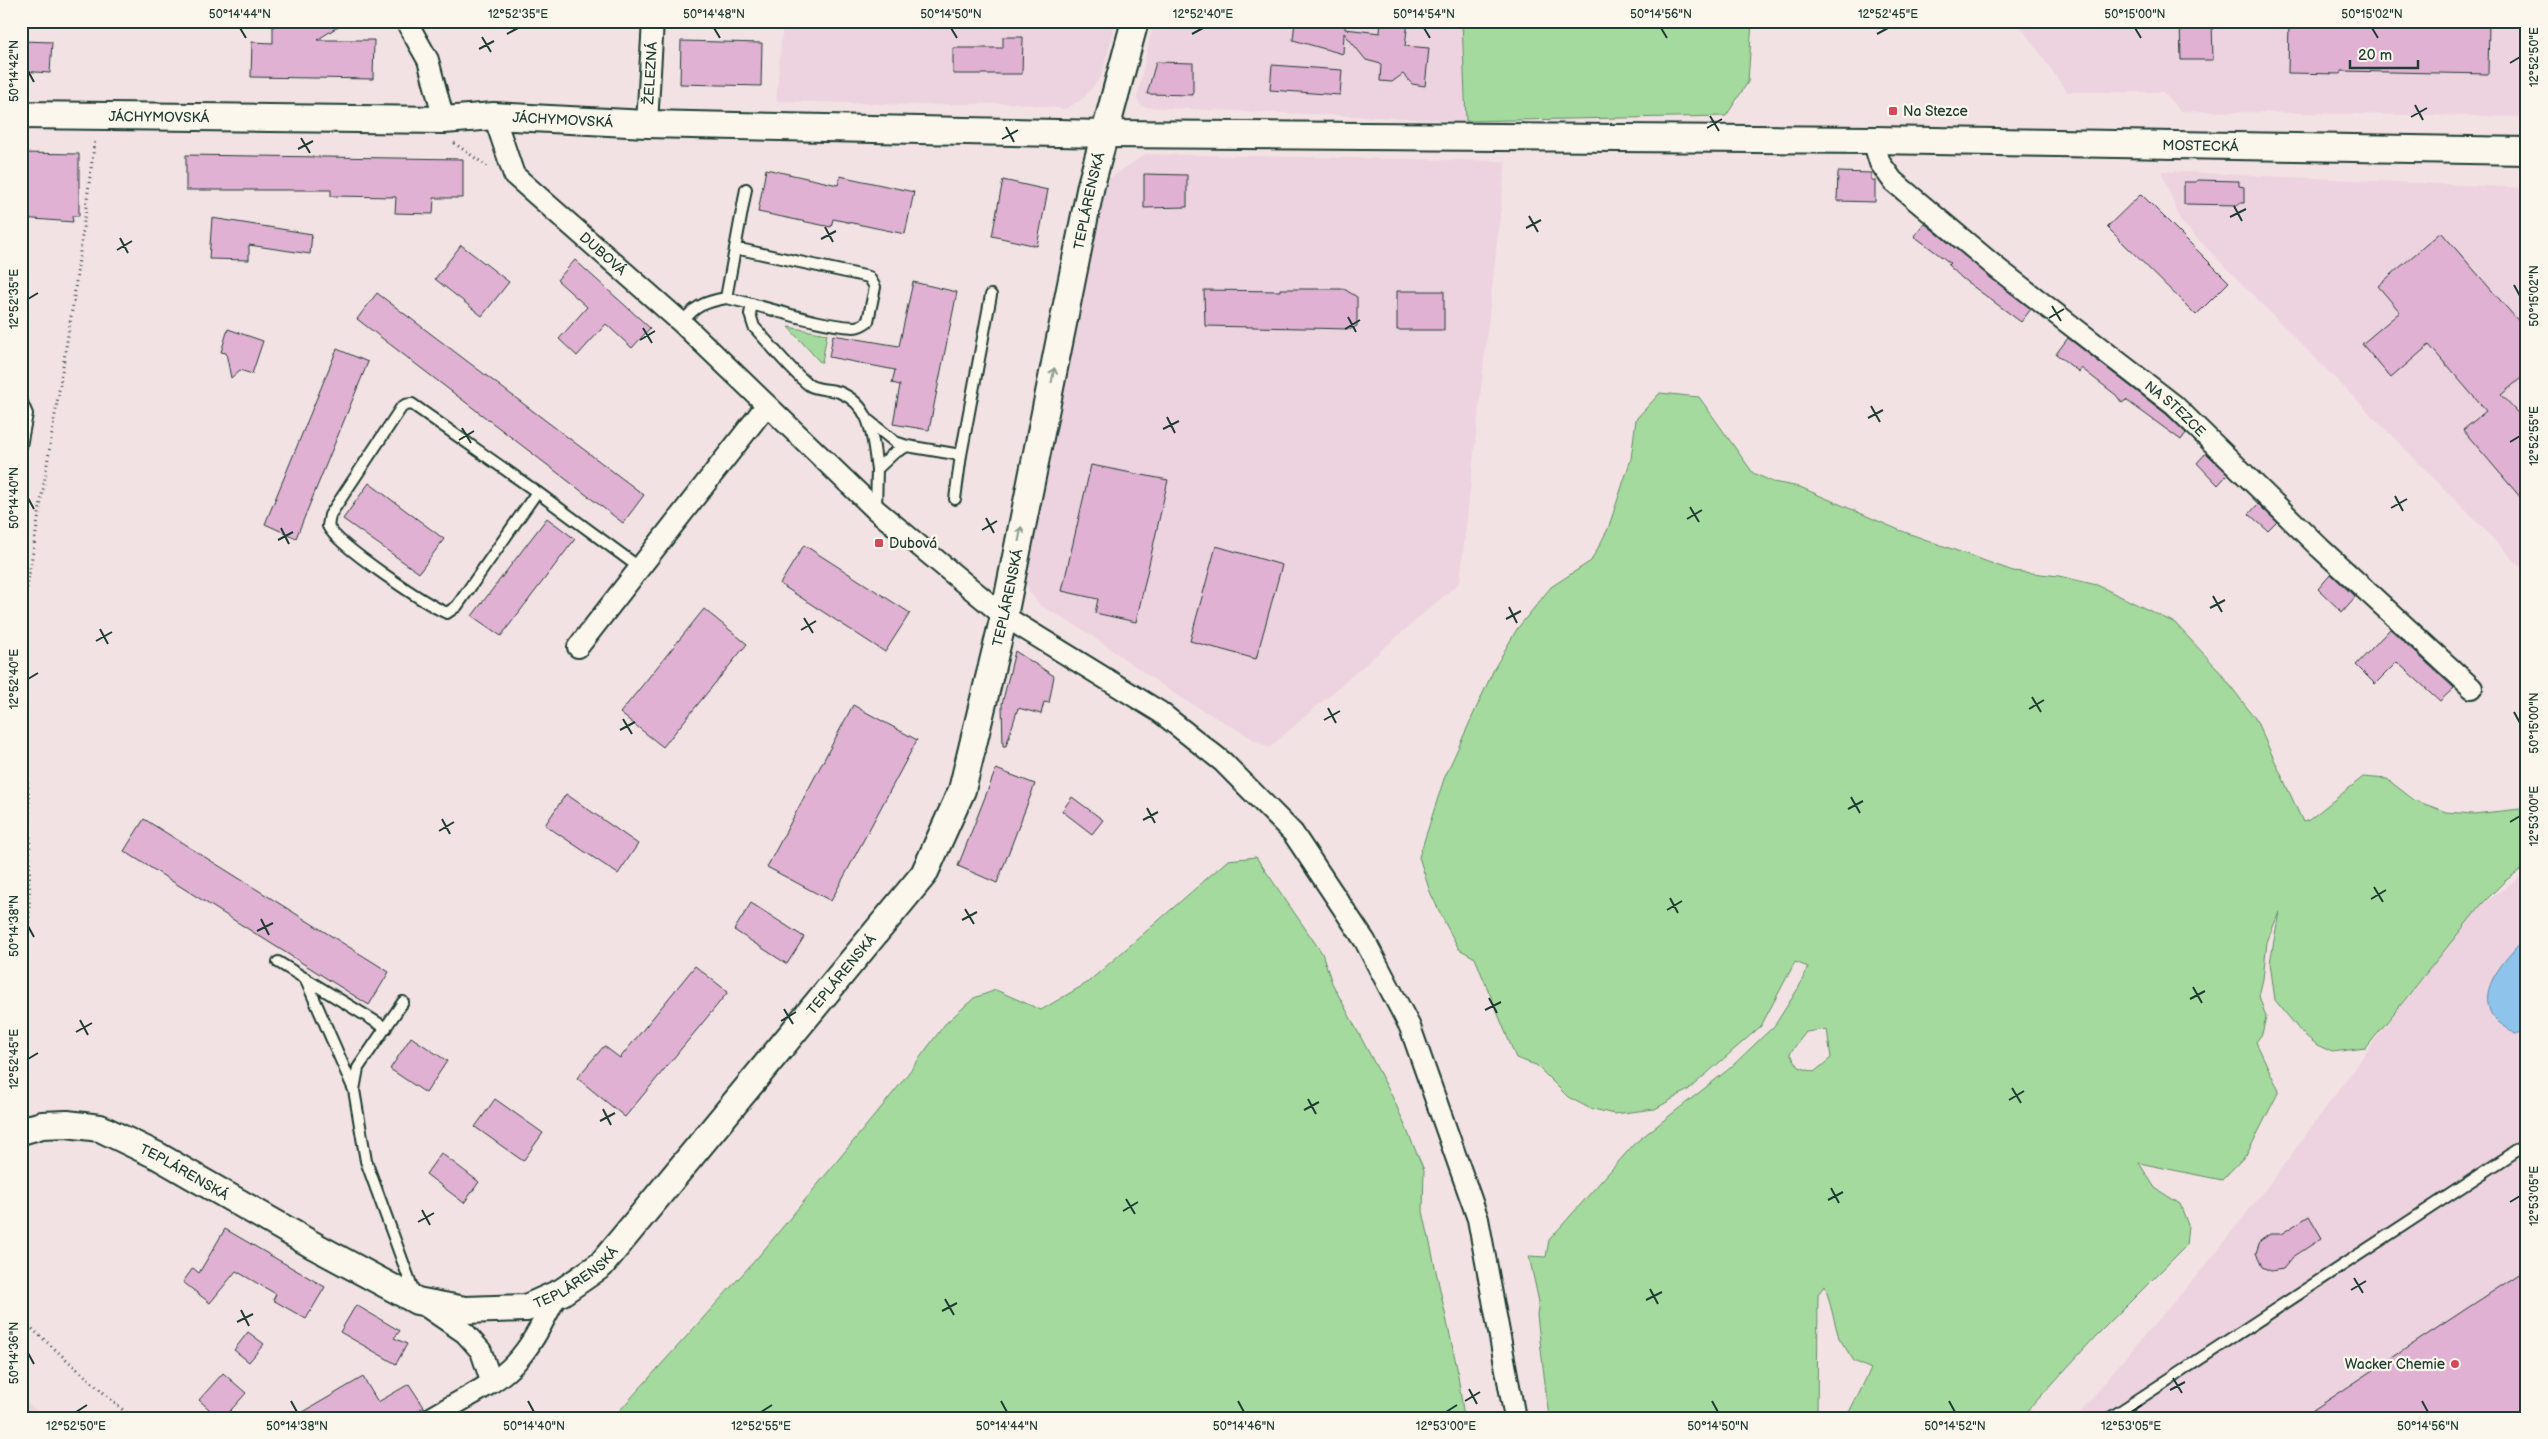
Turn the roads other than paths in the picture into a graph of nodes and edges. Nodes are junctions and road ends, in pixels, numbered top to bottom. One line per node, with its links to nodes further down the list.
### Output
1 (406, 21): 7 (street)
2 (653, 21): 6 (street, ŽELEZNÁ)
3 (1135, 21): 8 (street, TEPLÁRENSKÁ)
4 (21, 115): 7 (street, JÁCHYMOVSKÁ)
5 (494, 116): 6 (street, JÁCHYMOVSKÁ); 7 (street, JÁCHYMOVSKÁ); 16 (street, DUBOVÁ)
6 (647, 124): 8 (street, JÁCHYMOVSKÁ)
7 (448, 131)
8 (1105, 134): 9 (street, MOSTECKÁ); 28 (street, TEPLÁRENSKÁ, one-way to 8)
9 (1873, 140): 10 (street, MOSTECKÁ); 30 (street, NA STEZCE)
10 (2527, 151)
11 (746, 188): 12 (lane)
12 (734, 248): 14 (lane); 15 (lane)
13 (991, 295): 22 (lane)
14 (726, 298): 15 (lane); 16 (lane)
15 (752, 304): 19 (lane)
16 (682, 323): 18 (street, DUBOVÁ)
17 (21, 400): 20 (lane)
18 (766, 406): 26 (street, DUBOVÁ); 27 (street)
19 (869, 421): 21 (lane); 23 (lane)
20 (21, 446)
21 (907, 446): 22 (lane); 23 (lane)
22 (962, 455): 25 (lane)
23 (877, 469): 26 (lane)
24 (537, 492): 24 (lane); 27 (lane)
25 (955, 499)
26 (876, 510): 28 (street, DUBOVÁ)
27 (640, 568): 29 (street)
28 (1004, 616): 38 (street, TEPLÁRENSKÁ); 42 (street, DUBOVÁ)
29 (578, 646)
30 (2472, 688)
31 (278, 962): 32 (lane)
32 (305, 978): 34 (lane); 35 (lane)
33 (403, 1002): 34 (lane)
34 (386, 1028): 35 (lane)
35 (354, 1090): 39 (lane)
36 (21, 1131): 39 (street, TEPLÁRENSKÁ)
37 (2527, 1144): 43 (lane)
38 (558, 1294): 39 (street, TEPLÁRENSKÁ); 40 (street)
39 (417, 1301): 40 (street)
40 (491, 1381): 41 (street)
41 (431, 1418)
42 (1515, 1418)
43 (2110, 1418)

